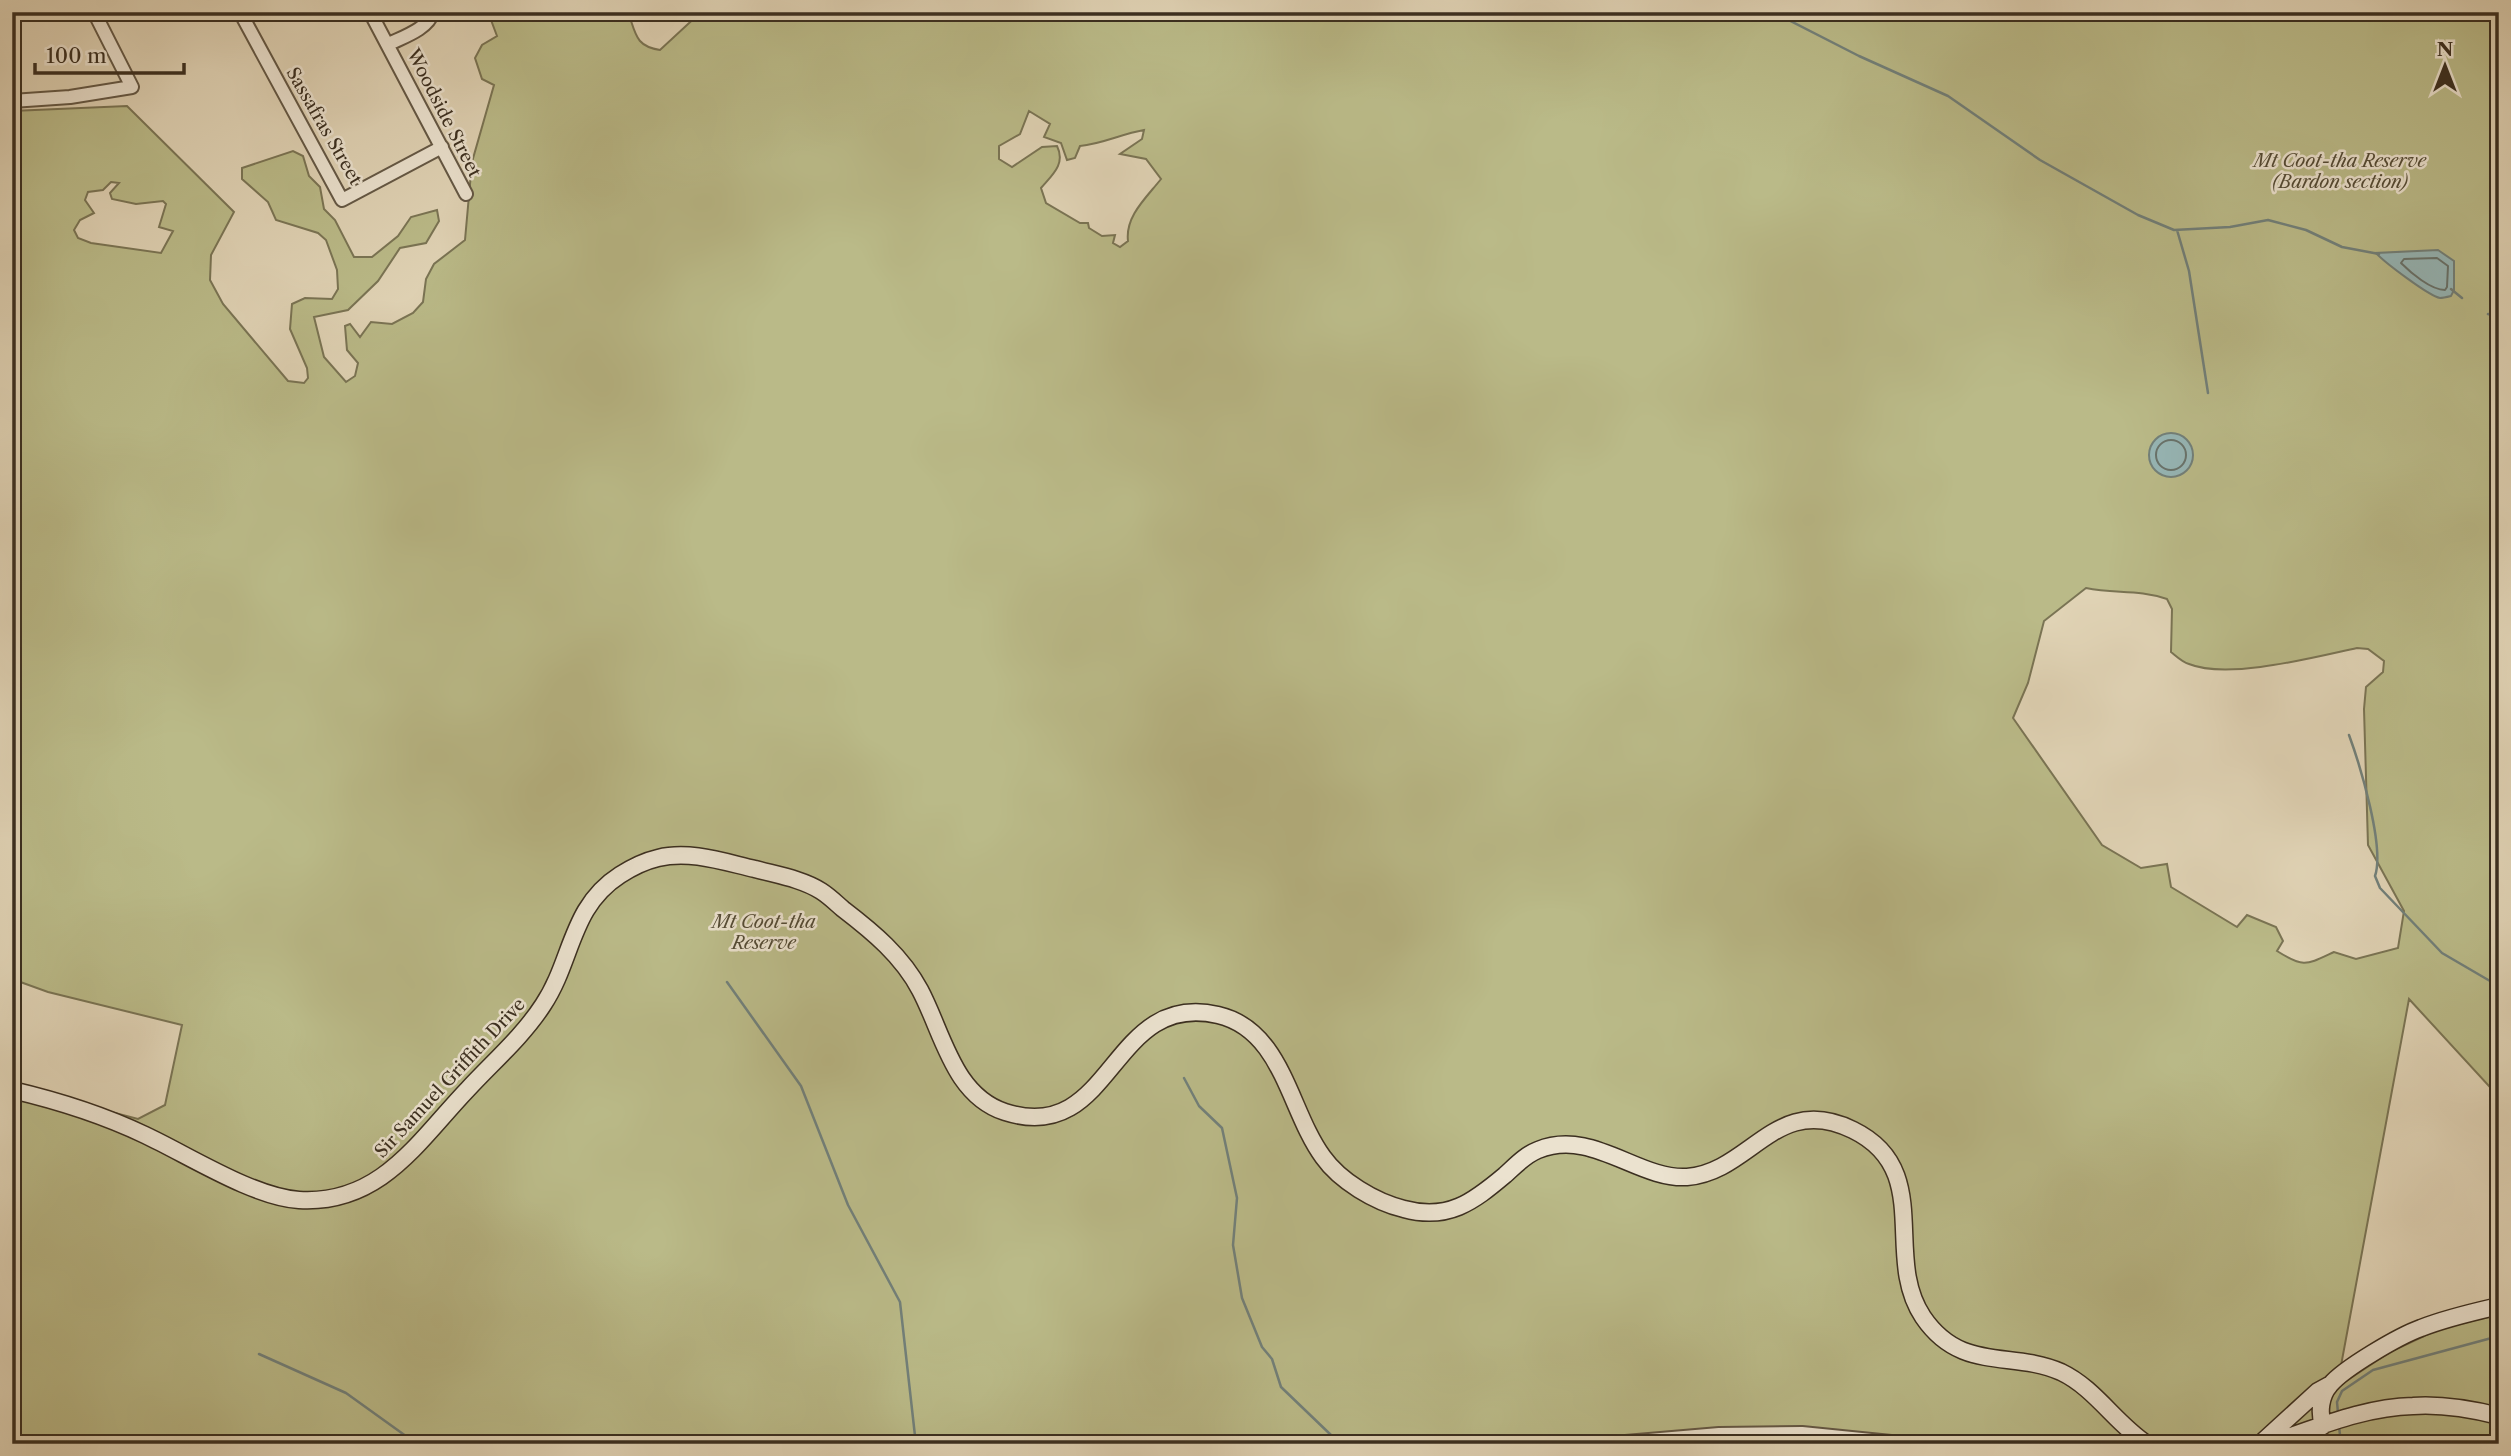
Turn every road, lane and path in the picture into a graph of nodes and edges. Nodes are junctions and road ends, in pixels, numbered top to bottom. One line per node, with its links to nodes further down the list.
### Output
1 (93, 12): 6 (street)
2 (240, 12): 7 (street, Sassafras Street)
3 (370, 12): 5 (street, Woodside Street)
4 (433, 12): 5 (street)
5 (389, 44): 7 (street, Woodside Street)
6 (12, 101)
7 (442, 147): 8 (street, Woodside Street)
8 (466, 194)
9 (12, 1090): 16 (main road, Sir Samuel Griffith Drive)
10 (2499, 1306): 11 (main road)
11 (2329, 1385): 13 (main road); 17 (main road)
12 (2499, 1416): 13 (main road)
13 (2334, 1423): 18 (main road); 19 (street)
14 (1602, 1444): 15 (street)
15 (1911, 1444)
16 (2147, 1444)
17 (2260, 1444)
18 (2267, 1444)
19 (2311, 1444)

